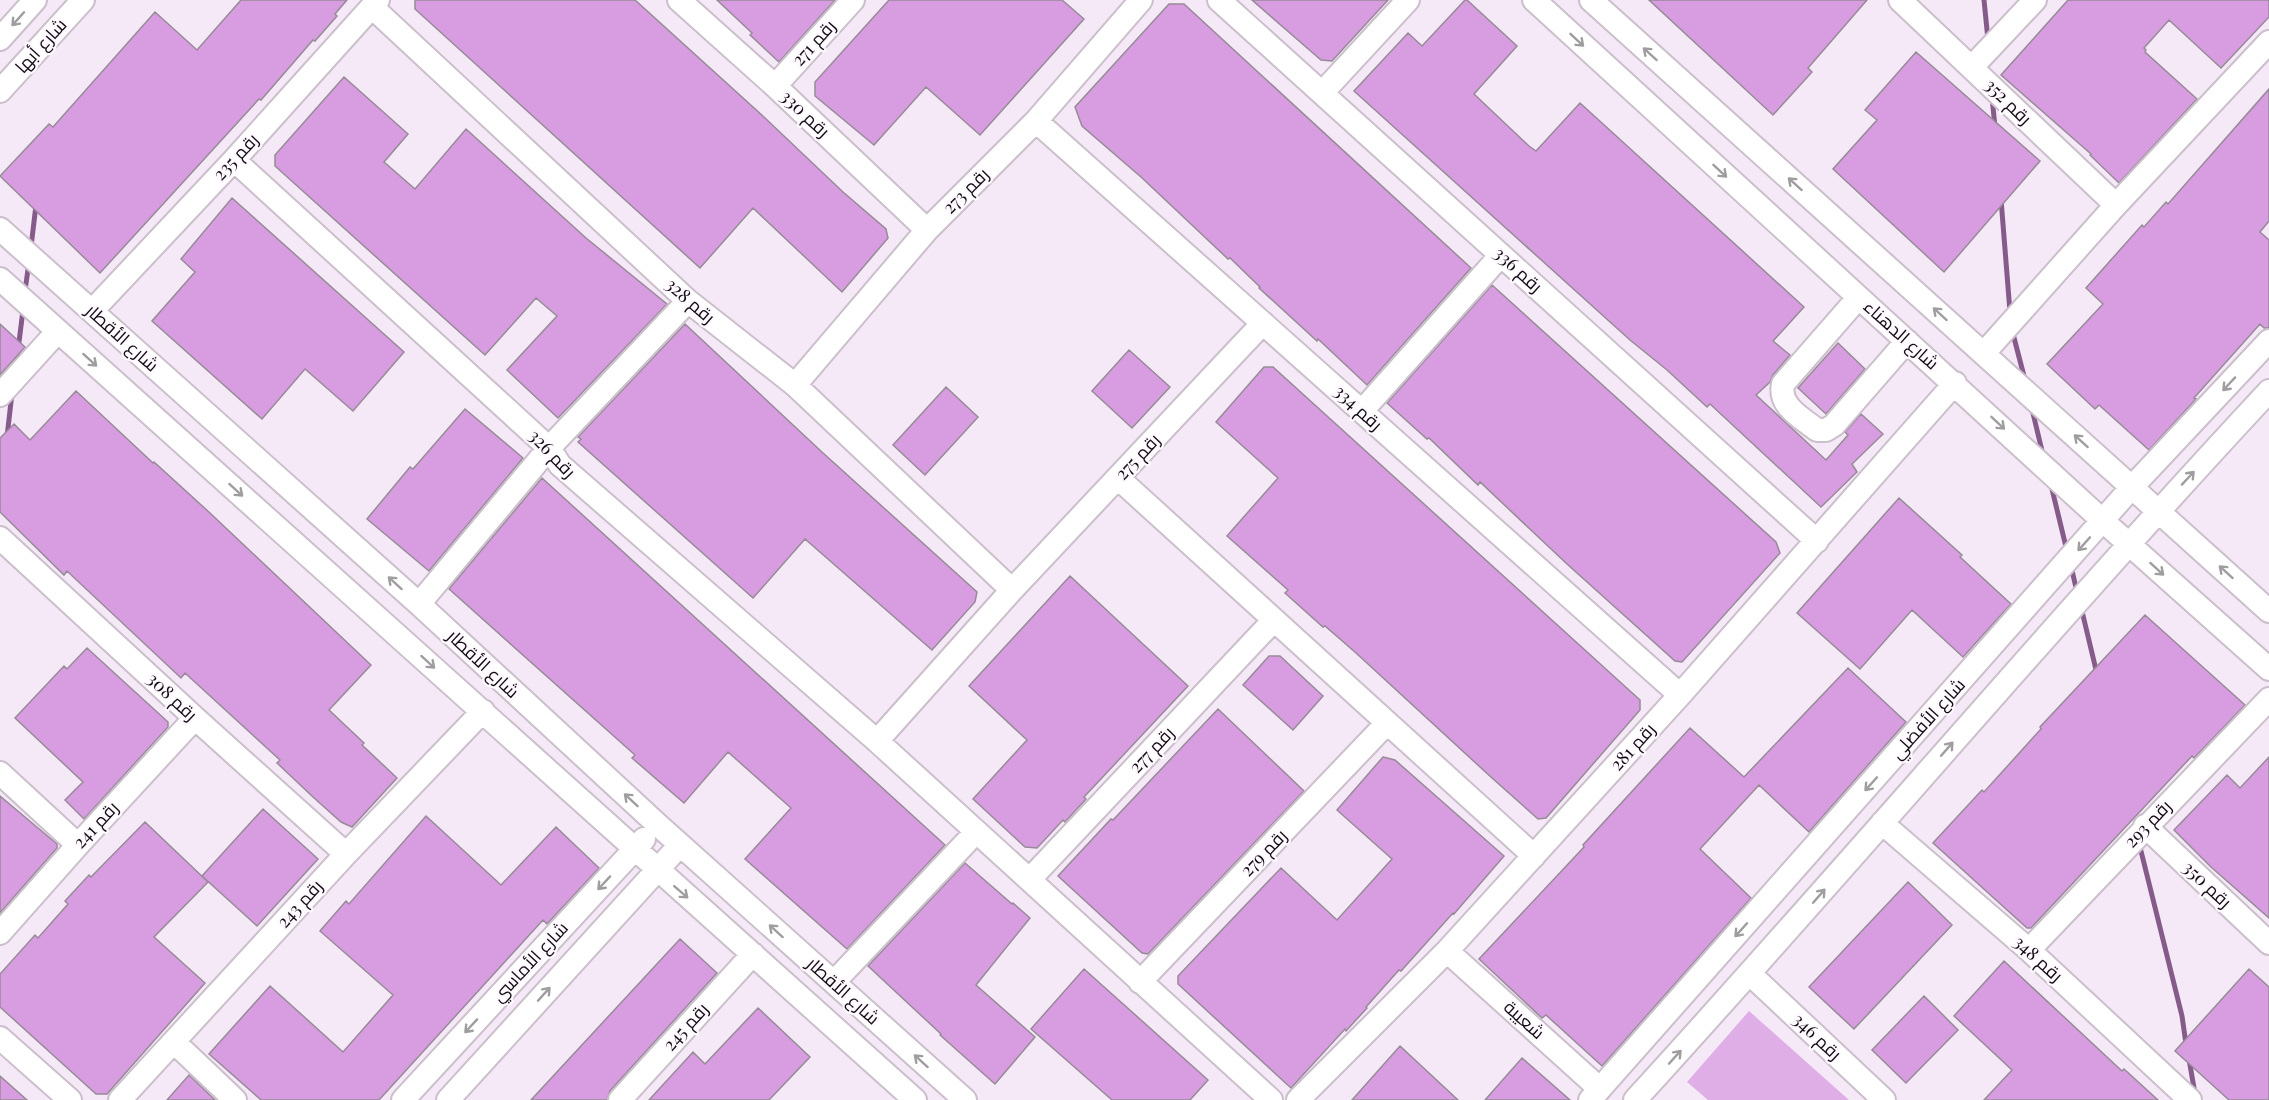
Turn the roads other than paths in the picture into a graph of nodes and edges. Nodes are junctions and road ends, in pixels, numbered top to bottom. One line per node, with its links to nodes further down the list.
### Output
1 (35, 0): 13 (street, شارع أبها, one-way to 13)
2 (83, 0): 17 (street, شارع أبها)
3 (680, 0): 16 (street, رقم 330)
4 (853, 0): 16 (street, رقم 271)
5 (1141, 0): 19 (street, رقم 273)
6 (1219, 0): 18 (street, رقم 336)
7 (1408, 0): 18 (street)
8 (1534, 0): 26 (street, شارع الدهناء, one-way to 26)
9 (1591, 0): 33 (street, one-way to 9)
10 (1900, 0): 15 (street, رقم 352)
11 (2035, 0): 15 (street)
12 (375, 3): 20 (street, رقم 235); 27 (street, رقم 328)
13 (0, 39)
14 (2269, 42): 21 (street)
15 (1972, 67): 21 (street, رقم 352)
16 (775, 86): 23 (street, رقم 330)
17 (0, 91)
18 (1322, 93): 24 (street, رقم 336)
19 (1036, 121): 23 (street, رقم 273); 29 (street, رقم 334)
20 (234, 160): 28 (street, رقم 235); 39 (street, رقم 326)
21 (2116, 205): 33 (street)
22 (0, 229): 28 (street, شارع الأقطار)
23 (927, 230): 35 (street, رقم 273)
24 (1501, 255): 38 (street); 44 (street, رقم 336)
25 (0, 279): 30 (street, شارع الأقطار)
26 (1858, 298): 31 (street, شارع الدهناء); 31 (street)
27 (688, 301): 35 (street, رقم 328); 39 (street)
28 (92, 311): 48 (street, شارع الأقطار, one-way to 28)
29 (1263, 323): 38 (street, رقم 334); 40 (street, رقم 275)
30 (58, 331): 37 (street); 54 (street, شارع الأقطار, one-way to 54)
31 (1907, 341): 34 (street, شارع الدهناء)
32 (2269, 341): 41 (street, شارع الأفضلي, one-way to 41)
33 (1984, 353): 41 (street, one-way to 33)
34 (1955, 383): 43 (street, شارع الدهناء, one-way to 43); 44 (street, رقم 281)
35 (795, 385): 47 (street, رقم 328)
36 (2269, 391): 42 (street, شارع الأفضلي, one-way to 36)
37 (0, 395)
38 (1362, 411): 52 (street, رقم 334)
39 (549, 448): 48 (street); 57 (street, رقم 326)
40 (1118, 478): 47 (street, رقم 275); 50 (street)
41 (2132, 487): 42 (street); 43 (street, شارع الأفضلي)
42 (2158, 510): 45 (street, شارع الأفضلي); 49 (street, one-way to 42)
43 (2103, 521): 45 (street, شارع الدهناء); 81 (street, شارع الأفضلي, one-way to 81)
44 (1816, 541): 52 (street, رقم 281)
45 (2129, 544): 51 (street, شارع الدهناء, one-way to 51); 59 (street, شارع الأفضلي, one-way to 45)
46 (4, 550): 55 (street, رقم 308)
47 (1012, 590): 57 (street, رقم 275)
48 (419, 604): 60 (street, شارع الأقطار, one-way to 48)
49 (2269, 611)
50 (1273, 621): 56 (street); 69 (street, رقم 277)
51 (2269, 669)
52 (1680, 695): 67 (street, رقم 281)
53 (2269, 699): 61 (street, رقم 293)
54 (483, 711): 65 (street, شارع الأقطار); 66 (street, رقم 243)
55 (195, 718): 63 (street, رقم 241); 66 (street, رقم 308)
56 (1387, 723): 67 (street); 77 (street, رقم 279)
57 (877, 741): 62 (street, رقم 326)
58 (0, 773): 63 (street)
59 (1882, 823): 72 (street, رقم 348); 75 (street, شارع الأفضلي, one-way to 59)
60 (657, 824): 64 (street, شارع الأقطار); 65 (street, شارع الأماسي)
61 (2145, 826): 71 (street, رقم 350); 72 (street, رقم 293)
62 (976, 832): 69 (street, رقم 326); 76 (street)
63 (78, 845): 70 (street, رقم 241)
64 (680, 845): 68 (street, شارع الأماسي); 76 (street, شارع الأقطار, one-way to 64)
65 (635, 849): 68 (street, شارع الأقطار); 80 (street, شارع الأماسي, one-way to 80)
66 (346, 854): 79 (street, رقم 243)
67 (1534, 856): 73 (street, رقم 281)
68 (656, 870): 74 (street, شارع الأقطار, one-way to 74); 83 (street, شارع الأماسي, one-way to 68)
69 (1030, 879): 77 (street, رقم 326)
70 (0, 933)
71 (2269, 943)
72 (2029, 950): 94 (street, رقم 348)
73 (1447, 951): 81 (street, شعيبة); 91 (street, رقم 281)
74 (753, 954): 82 (street, شارع الأقطار); 88 (street, رقم 245)
75 (1750, 974): 92 (street, شارع الأفضلي, one-way to 75); 93 (street, رقم 346)
76 (834, 982): 89 (street, شارع الأقطار, one-way to 76)
77 (1140, 982): 90 (street, رقم 326)
78 (0, 1038): 84 (street)
79 (174, 1042): 85 (street, رقم 243); 86 (street)
80 (429, 1071): 83 (street); 87 (street, شارع الأماسي)
81 (1595, 1094)
82 (902, 1096)
83 (454, 1098)
84 (70, 1100)
85 (120, 1100)
86 (236, 1100)
87 (403, 1100)
88 (620, 1100)
89 (965, 1100)
90 (1271, 1100)
91 (1298, 1100)
92 (1635, 1100)
93 (1884, 1100)
94 (2190, 1100)

